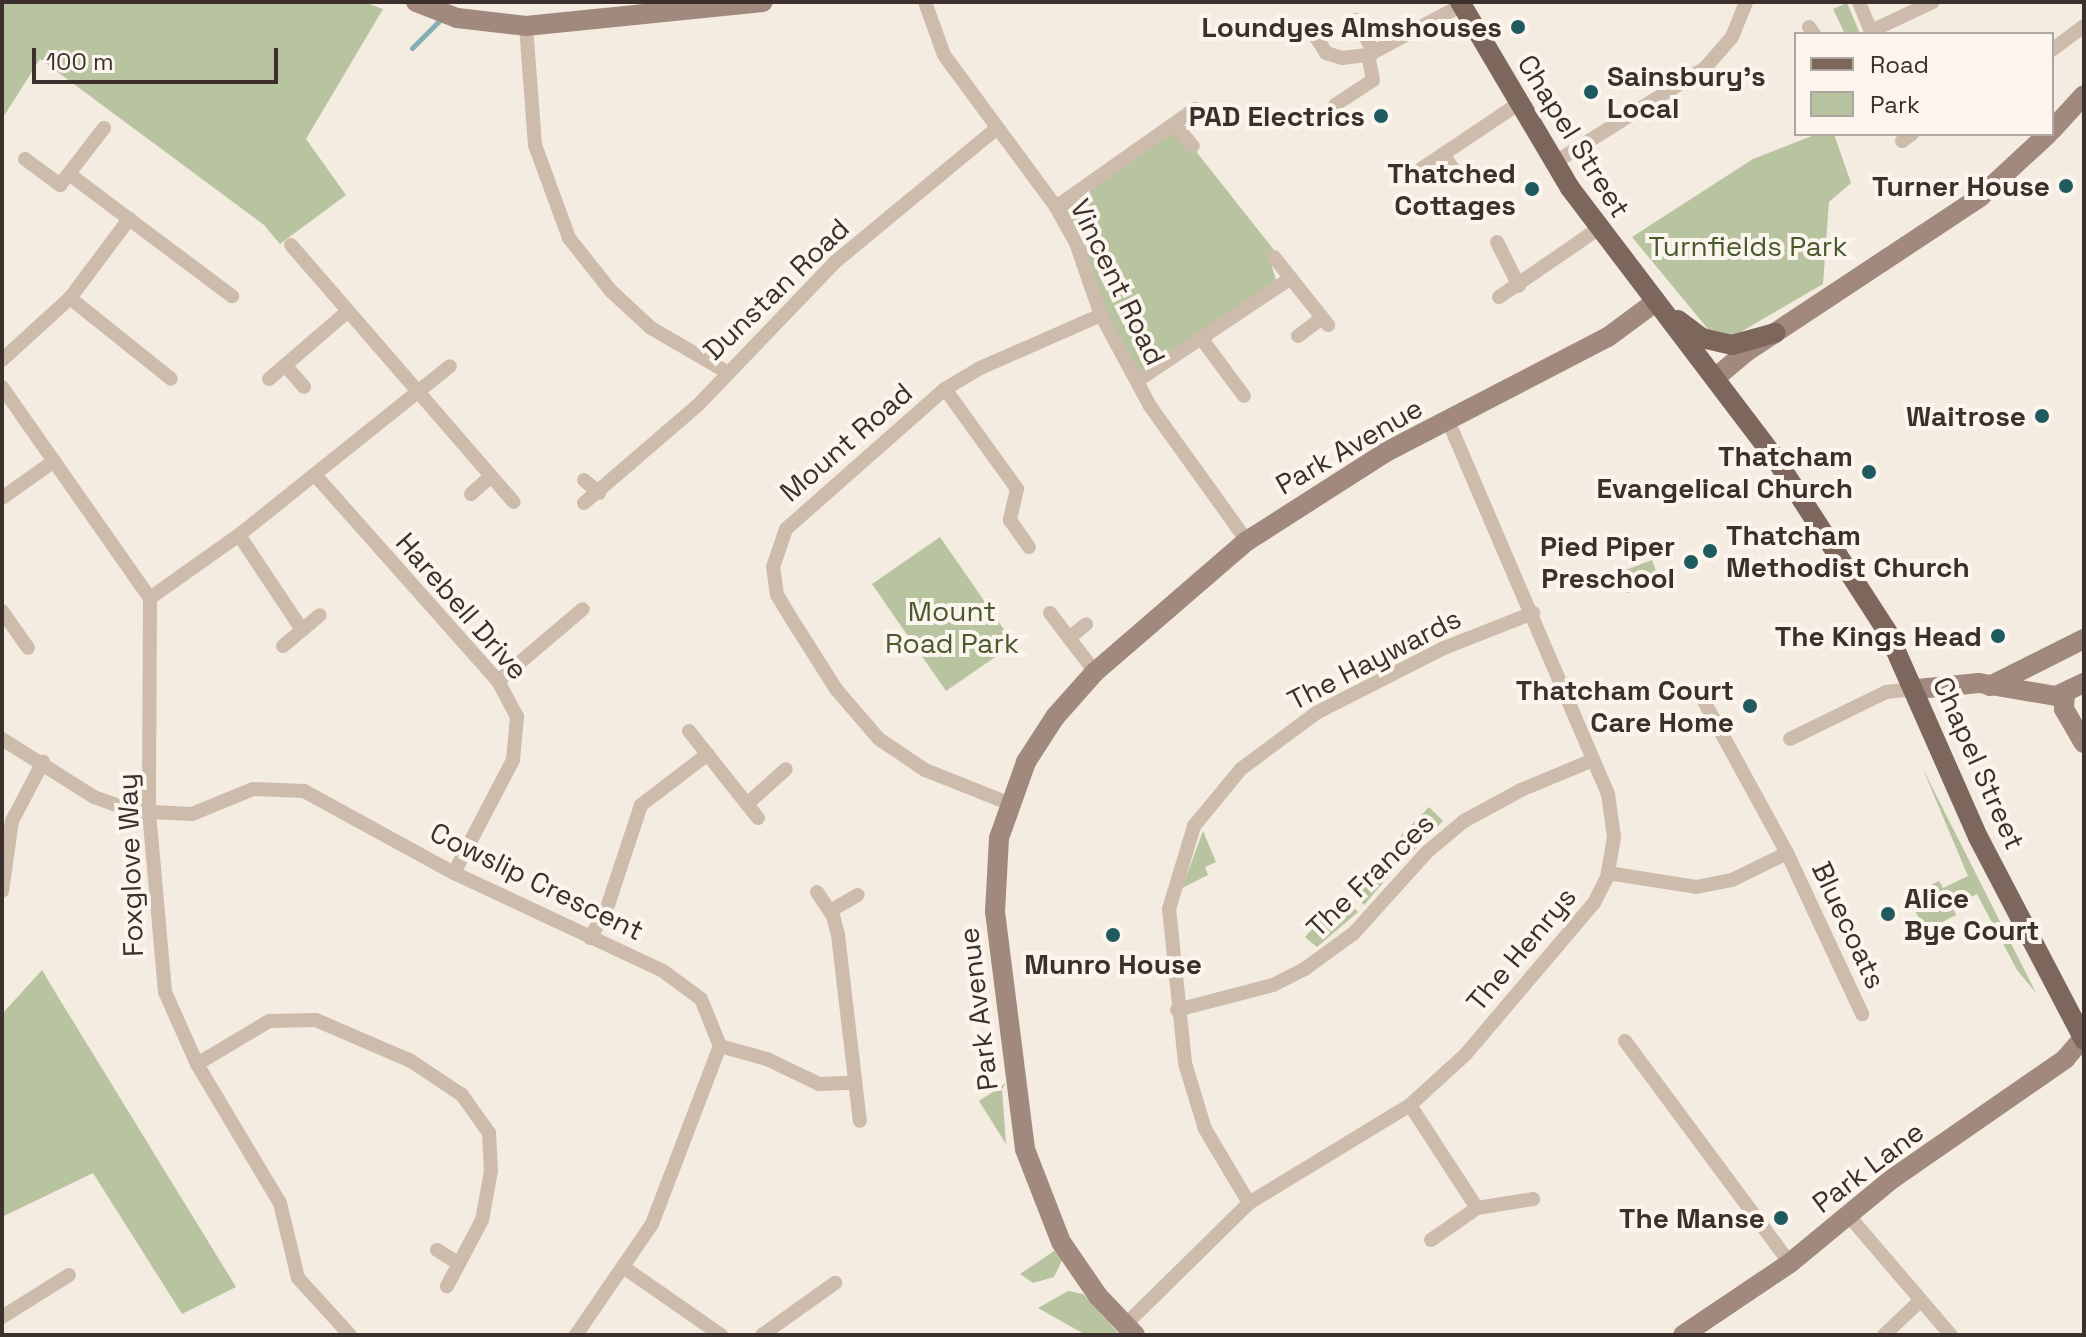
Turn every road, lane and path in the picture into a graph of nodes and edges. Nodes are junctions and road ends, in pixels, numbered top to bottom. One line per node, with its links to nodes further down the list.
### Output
1 (763, 2): 9 (street)
2 (925, 2): 22 (street, Vincent Road)
3 (1746, 2): 27 (street)
4 (1859, 2): 12 (street)
5 (422, 4): 9 (street)
6 (1461, 4): 14 (street); 16 (main road, Chapel Street)
7 (1926, 4): 12 (street)
8 (1356, 20): 14 (street)
9 (526, 26): 51 (street)
10 (2084, 26): 13 (street)
11 (1310, 28): 14 (street)
12 (1872, 32)
13 (2054, 48)
14 (1371, 53): 17 (street)
15 (2084, 95): 21 (street)
16 (1518, 104): 25 (street); 27 (main road, Chapel Street)
17 (1335, 105)
18 (1195, 109): 19 (street)
19 (1176, 126): 24 (street); 31 (street)
20 (104, 128): 29 (street)
21 (2054, 128)
22 (996, 129): 31 (street, Vincent Road); 51 (street, Dunstan Road)
23 (2046, 136): 45 (street)
24 (1193, 146)
25 (1444, 155): 28 (street); 30 (street)
26 (25, 159): 29 (street)
27 (1554, 163): 33 (main road, Chapel Street)
28 (1421, 169)
29 (69, 174): 32 (street)
30 (1459, 178)
31 (1056, 207): 44 (street, Vincent Road)
32 (129, 219): 39 (street); 41 (street)
33 (1598, 229): 38 (street); 42 (main road, Chapel Street)
34 (1497, 242): 38 (street)
35 (291, 245): 43 (street)
36 (1274, 257): 37 (street)
37 (1291, 278): 46 (street); 47 (street)
38 (1519, 286): 40 (street)
39 (232, 296)
40 (1499, 297)
41 (70, 298): 48 (street); 53 (street)
42 (1656, 306): 45 (main road); 52 (main road, Chapel Street); 61 (street, Park Avenue)
43 (347, 312): 49 (street); 59 (street)
44 (1101, 315): 55 (street, Vincent Road); 58 (street, Mount Road)
45 (1775, 333): 52 (street)
46 (1298, 336)
47 (1201, 338): 55 (street); 60 (street)
48 (2, 360)
49 (285, 365): 54 (street); 57 (street)
50 (450, 366): 59 (street)
51 (727, 372): 66 (street, Dunstan Road)
52 (1715, 378): 91 (main road, Chapel Street)
53 (171, 379)
54 (269, 379)
55 (1137, 381): 72 (street, Vincent Road)
56 (2, 387): 62 (street)
57 (304, 387)
58 (945, 389): 73 (street, Mount Road); 102 (street, Mount Road)
59 (417, 392): 63 (street); 64 (street)
60 (1244, 396)
61 (1448, 421): 72 (street, Park Avenue); 78 (street, The Henrys)
62 (54, 461): 68 (street); 74 (street)
63 (315, 475): 71 (street); 88 (street, Harebell Drive)
64 (491, 476): 67 (street); 69 (street)
65 (584, 480): 66 (street)
66 (599, 493): 70 (street, Dunstan Road)
67 (471, 494)
68 (2, 498)
69 (514, 502)
70 (584, 503)
71 (239, 535): 74 (street); 82 (street)
72 (1247, 541): 87 (street, Park Avenue)
73 (1029, 547)
74 (150, 598): 104 (street, Foxglove Way)
75 (583, 609): 88 (street)
76 (2, 611): 81 (street)
77 (1050, 613): 83 (street)
78 (1533, 613): 99 (street, The Henrys); 114 (street, The Haywards)
79 (320, 615): 82 (street)
80 (1086, 624): 83 (street)
81 (7, 630): 86 (street)
82 (302, 630): 85 (street)
83 (1069, 638): 87 (street)
84 (2084, 639): 90 (street)
85 (283, 646)
86 (28, 648)
87 (1095, 672): 102 (street, Park Avenue)
88 (498, 681): 107 (street, Harebell Drive)
89 (2084, 683): 93 (street)
90 (1990, 686): 91 (street); 93 (street)
91 (1917, 689): 96 (street); 116 (main road, Chapel Street)
92 (1700, 694): 106 (street)
93 (2065, 694): 97 (street)
94 (689, 731): 98 (street)
95 (2, 739): 100 (street, Cowslip Crescent)
96 (1790, 739)
97 (2084, 743)
98 (708, 754): 103 (street); 113 (street)
99 (1593, 760): 108 (street, The Henrys); 114 (street, The Frances)
100 (43, 762): 104 (street, Cowslip Crescent); 109 (street)
101 (786, 769): 103 (street)
102 (1008, 803): 138 (street, Park Avenue)
103 (747, 804): 105 (street)
104 (149, 812): 107 (street, Cowslip Crescent); 119 (street, Foxglove Way)
105 (758, 818)
106 (1787, 853): 108 (street, Bluecoats); 115 (street, Bluecoats)
107 (454, 873): 113 (street, Cowslip Crescent)
108 (1608, 873): 121 (street, The Henrys)
109 (2, 891)
110 (817, 892): 112 (street)
111 (858, 895): 112 (street)
112 (830, 911): 120 (street)
113 (590, 938): 118 (street, Cowslip Crescent)
114 (1177, 1010): 124 (street, The Haywards)
115 (1862, 1014)
116 (2083, 1039): 126 (street, Park Lane)
117 (1625, 1041): 129 (street)
118 (720, 1046): 120 (street); 131 (street)
119 (197, 1064): 130 (street); 139 (street, Foxglove Way)
120 (853, 1083): 122 (street)
121 (1410, 1105): 124 (street, The Henrys); 125 (street)
122 (860, 1121)
123 (1533, 1199): 125 (street)
124 (1249, 1203): 138 (street, The Henrys)
125 (1477, 1208): 127 (street)
126 (1848, 1215): 129 (street, Park Lane); 135 (street)
127 (1431, 1240)
128 (437, 1250): 130 (street)
129 (1790, 1263): 137 (street, Park Lane)
130 (459, 1264): 134 (street)
131 (626, 1269): 140 (street); 141 (street)
132 (69, 1275): 136 (street)
133 (835, 1283): 142 (street)
134 (447, 1286)
135 (1920, 1301): 144 (street); 145 (street)
136 (2, 1317)
137 (1708, 1329): 143 (street, Park Lane)
138 (1130, 1330)
139 (350, 1335)
140 (576, 1335)
141 (721, 1335)
142 (762, 1335)
143 (1683, 1335)
144 (1884, 1335)
145 (1951, 1335)

